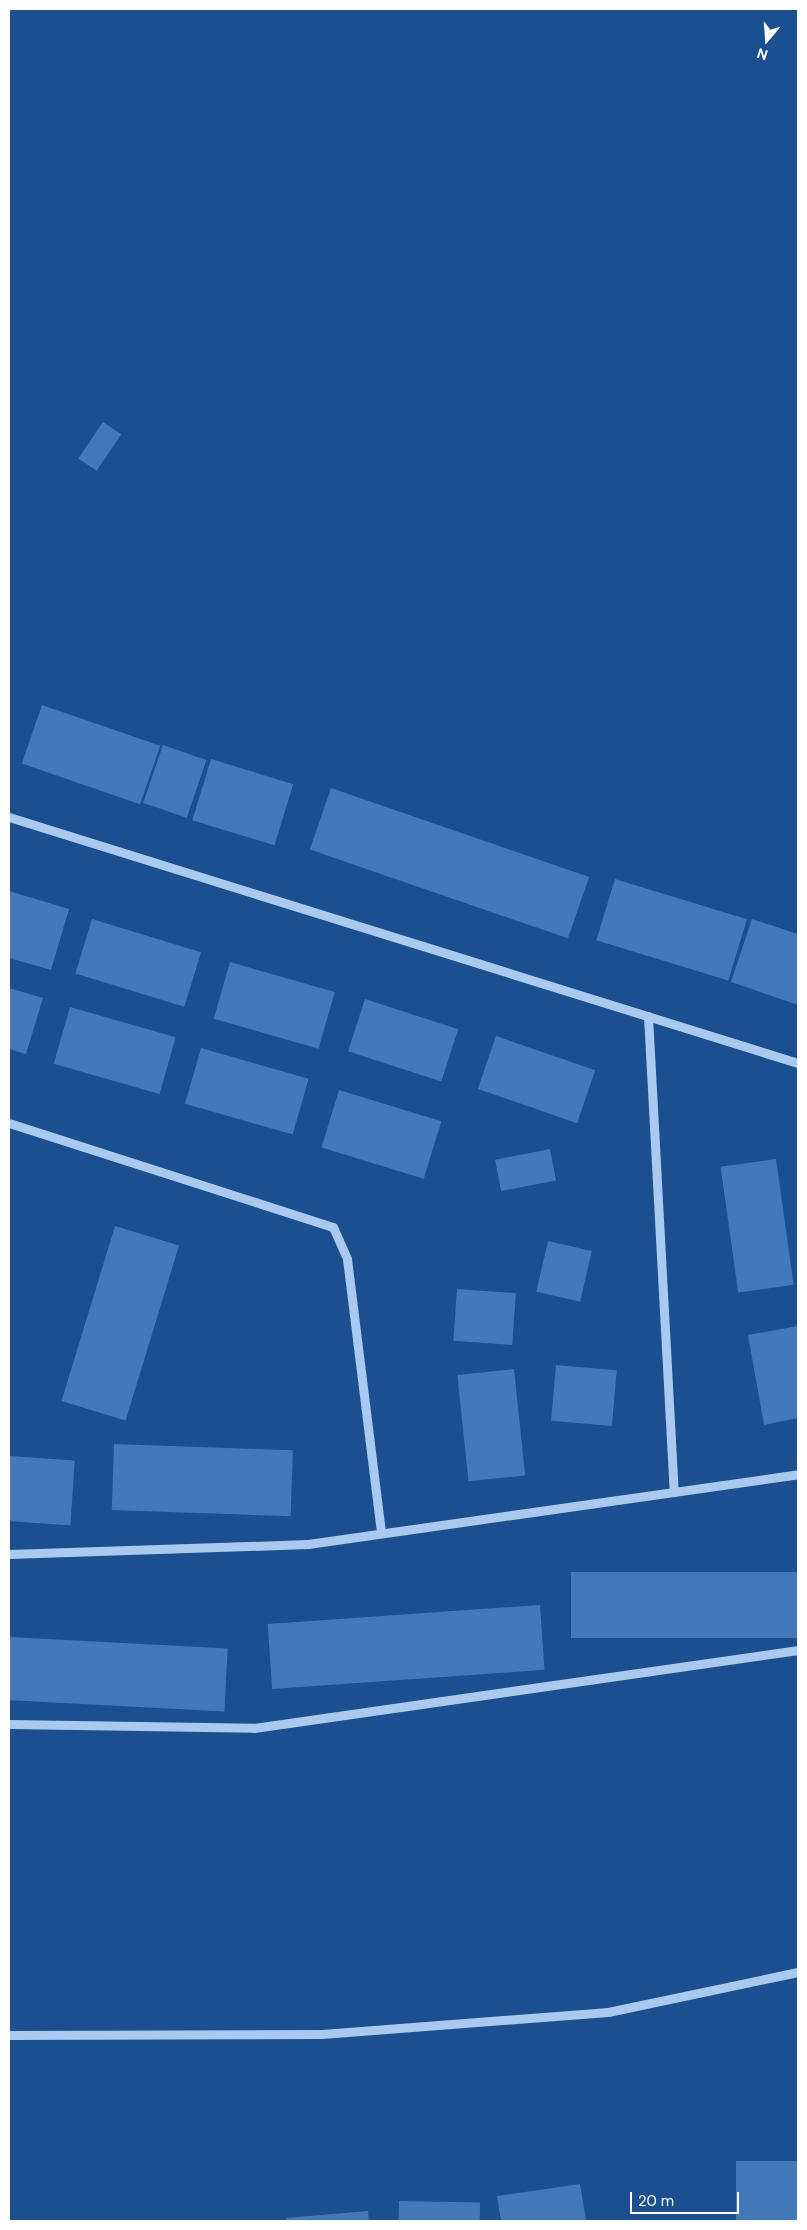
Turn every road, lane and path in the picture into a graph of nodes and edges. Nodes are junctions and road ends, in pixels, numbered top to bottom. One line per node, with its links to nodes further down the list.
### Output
1 (9, 817): 2 (street)
2 (648, 1016): 3 (street); 6 (street)
3 (798, 1063)
4 (9, 1123): 7 (street)
5 (798, 1474): 6 (street)
6 (674, 1492): 7 (street)
7 (381, 1534): 8 (street)
8 (9, 1554)
9 (798, 1650): 10 (street)
10 (9, 1724)
11 (798, 1972): 12 (street)
12 (9, 2035)

